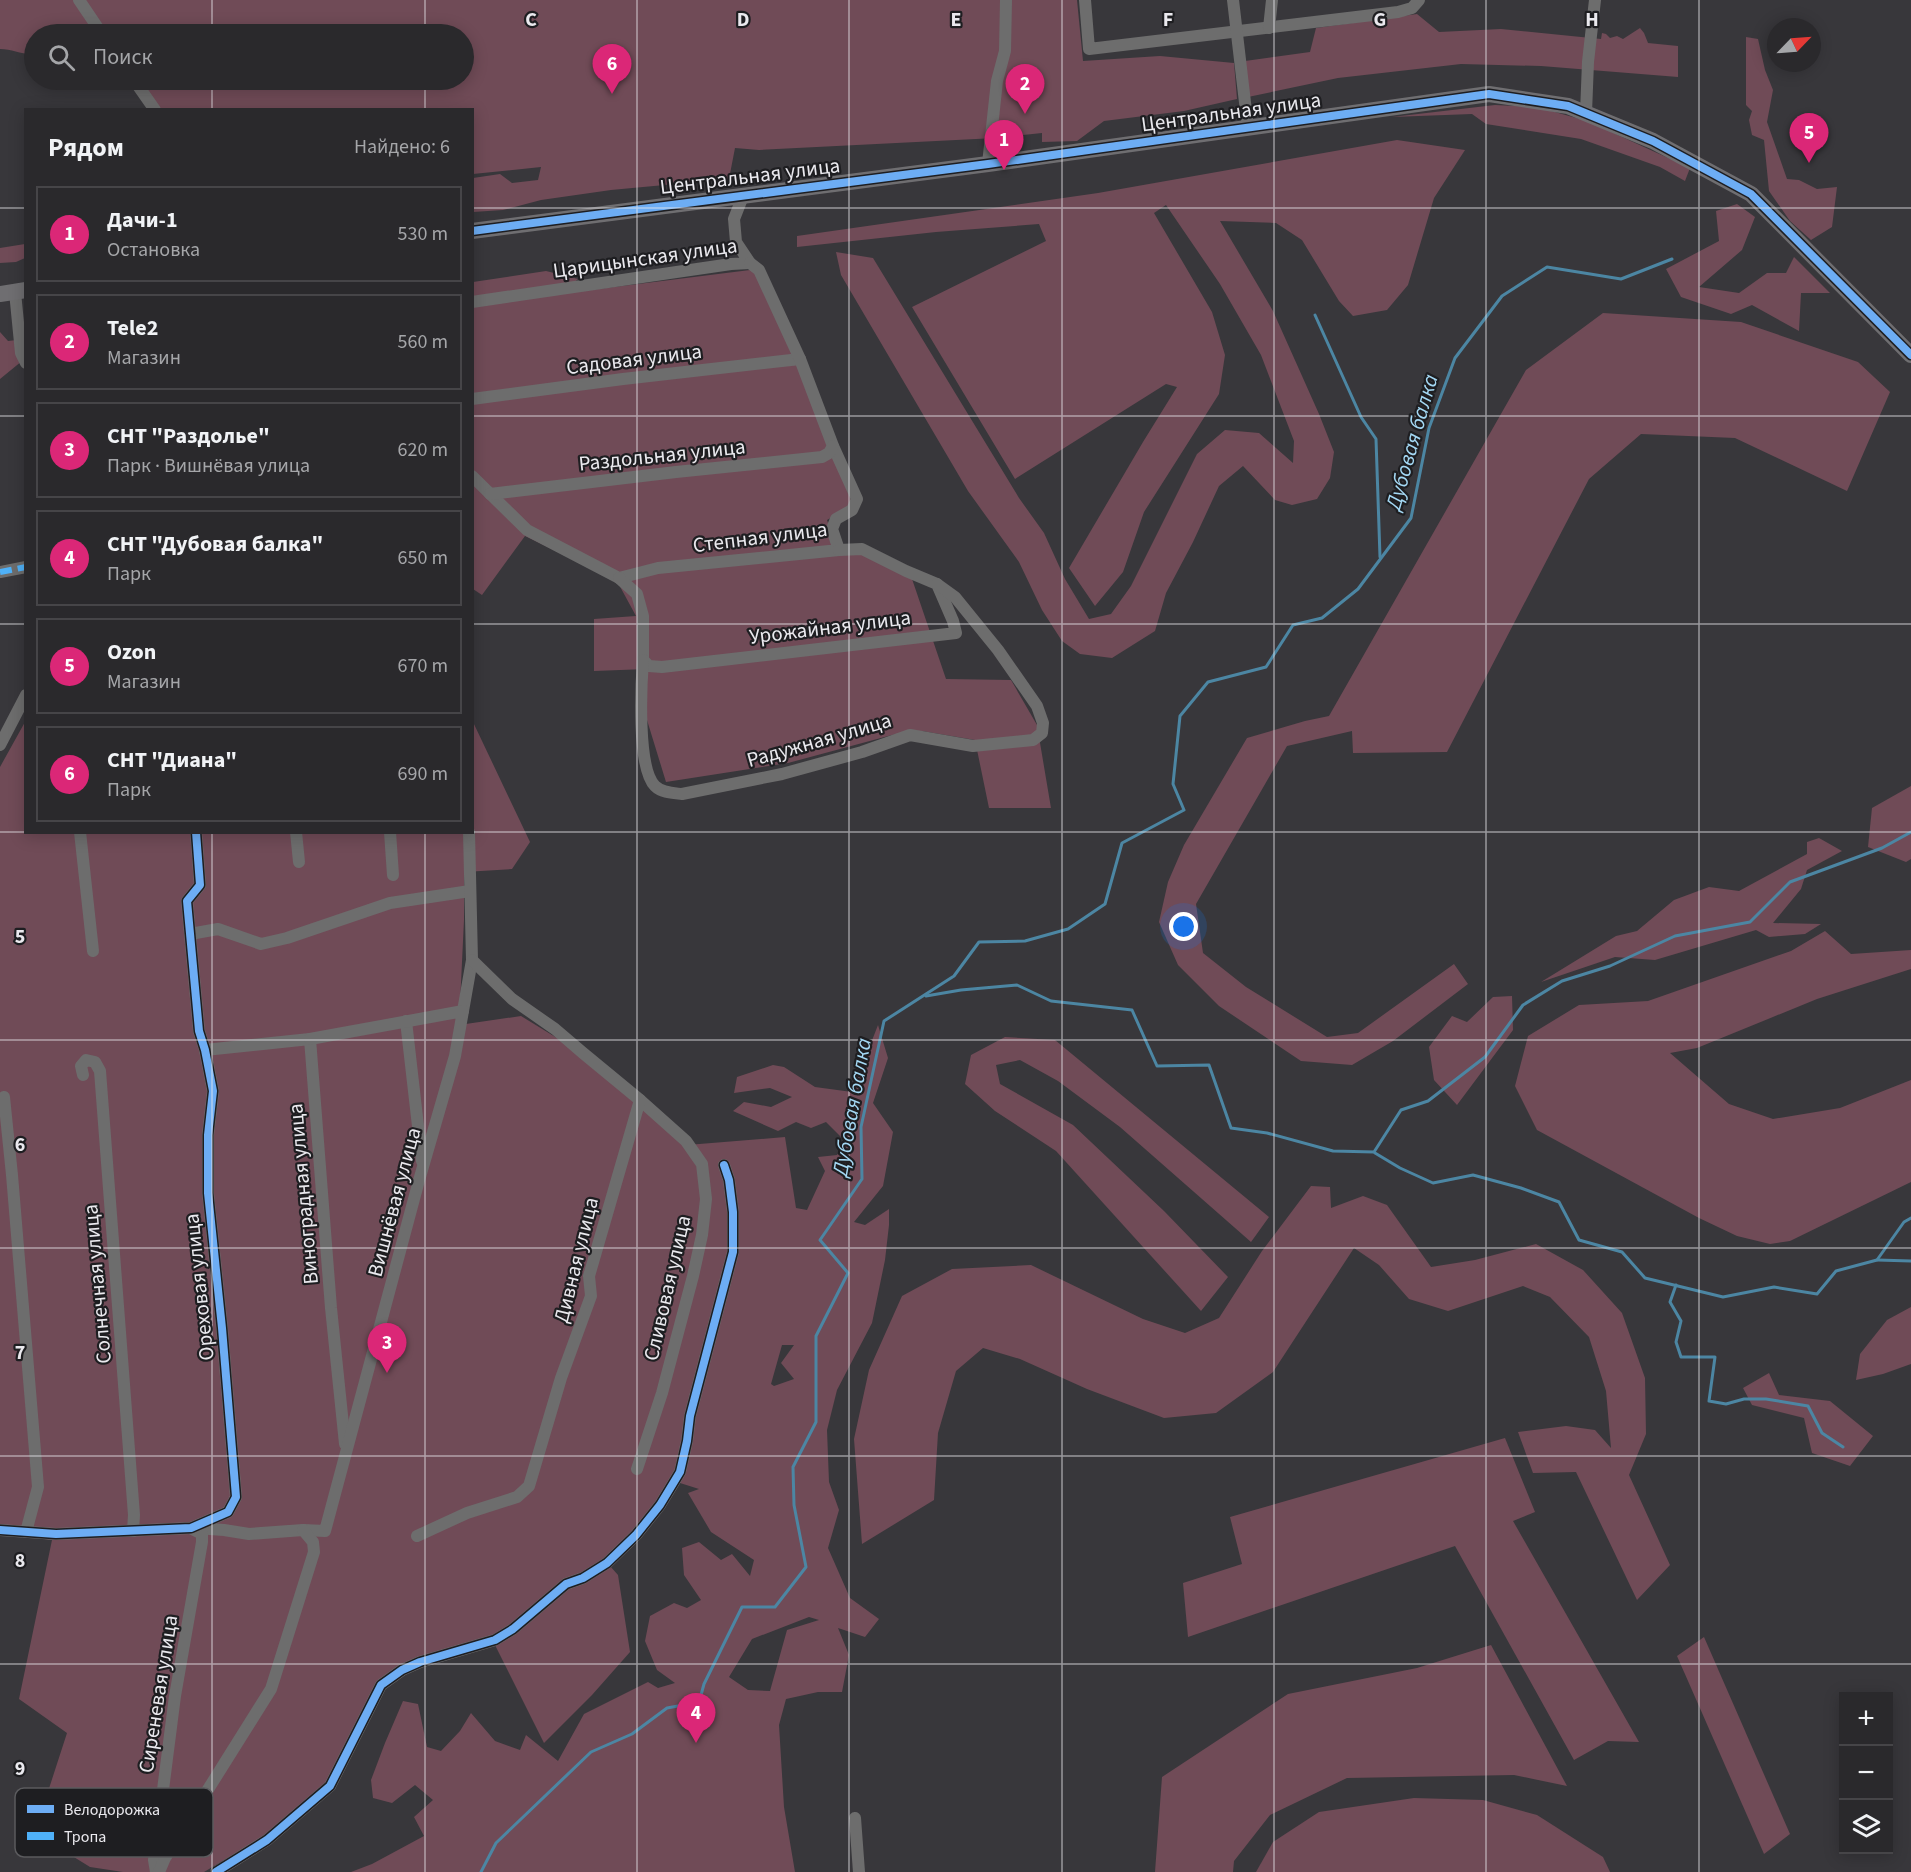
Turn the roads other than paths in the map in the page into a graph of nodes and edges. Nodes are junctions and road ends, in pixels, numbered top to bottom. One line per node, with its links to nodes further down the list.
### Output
1 (79, 0): 8 (street)
2 (1005, 0): 15 (street)
3 (1085, 0): 10 (street)
4 (1233, 0): 10 (street)
5 (1272, 0): 9 (street)
6 (1596, 0): 13 (street)
7 (1415, 4): 9 (street)
8 (95, 24)
9 (1269, 28): 10 (street)
10 (1236, 32): 14 (street)
11 (141, 90): 12 (street)
12 (154, 108)
13 (1586, 113): 14 (street, Центральная улица); 21 (street, Центральная улица)
14 (1248, 128): 15 (street, Центральная улица)
15 (988, 164): 16 (street, Центральная улица)
16 (743, 196): 17 (street, Центральная улица); 18 (street, Царицынская улица)
17 (474, 231)
18 (750, 263): 20 (street, Царицынская улица); 22 (street, Степная улица)
19 (13, 292): 23 (street)
20 (474, 302)
21 (1911, 355)
22 (800, 358): 24 (street, Садовая улица); 25 (street, Степная улица)
23 (24, 359)
24 (474, 399)
25 (832, 446): 27 (street, Раздольная улица); 28 (street, Степная улица)
26 (474, 478): 27 (street)
27 (490, 495): 31 (street)
28 (839, 550): 31 (street, Степная улица); 32 (street, Урожайная улица)
29 (24, 567): 30 (street)
30 (0, 572)
31 (619, 578): 33 (street)
32 (937, 584): 33 (street, Урожайная улица); 33 (street, Радужная улица)
33 (643, 660)
34 (24, 699): 35 (street)
35 (0, 745)
36 (80, 834): 45 (street)
37 (196, 834): 44 (street, Ореховая улица)
38 (296, 834): 41 (street)
39 (390, 834): 42 (street)
40 (469, 834): 43 (street, Вишнёвая улица)
41 (299, 862)
42 (393, 875)
43 (470, 891): 44 (street); 46 (street, Вишнёвая улица)
44 (190, 934): 50 (street, Ореховая улица)
45 (93, 951)
46 (472, 960): 47 (street, Вишнёвая улица); 53 (street)
47 (463, 1011): 48 (street); 55 (street, Вишнёвая улица)
48 (406, 1021): 49 (street); 55 (street)
49 (310, 1039): 50 (street); 56 (street, Виноградная улица)
50 (205, 1050): 58 (street, Ореховая улица)
51 (83, 1075): 61 (street, Солнечная улица)
52 (4, 1097): 62 (street)
53 (640, 1100): 57 (street, Сливовая улица); 63 (street, Дивная улица)
54 (723, 1165): 70 (street)
55 (423, 1168): 56 (street, Вишнёвая улица)
56 (345, 1452): 60 (street, Вишнёвая улица)
57 (637, 1469)
58 (191, 1528): 60 (street, Вишнёвая улица); 61 (street, Ореховая улица); 64 (street, Сиреневая улица)
59 (0, 1530): 62 (street, Ореховая улица)
60 (303, 1530): 65 (street)
61 (133, 1531): 62 (street, Ореховая улица)
62 (26, 1532)
63 (417, 1536)
64 (164, 1788)
65 (209, 1788)
66 (855, 1818): 71 (street)
67 (154, 1857): 69 (street, Сиреневая улица)
68 (166, 1857): 69 (street)
69 (157, 1872)
70 (216, 1872)
71 (859, 1872)

